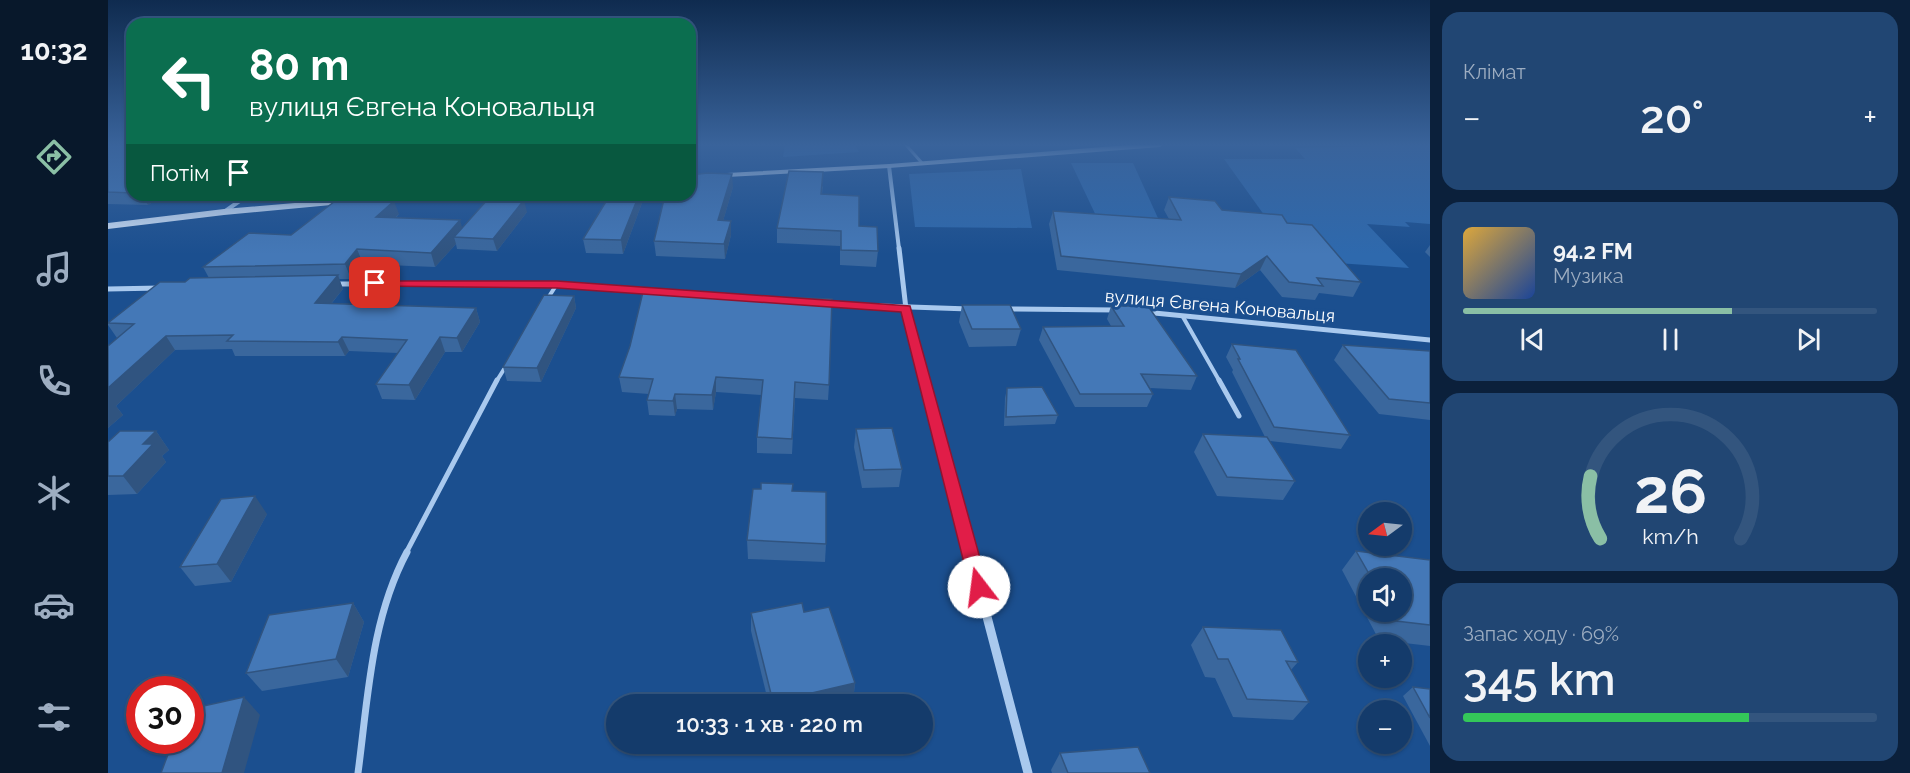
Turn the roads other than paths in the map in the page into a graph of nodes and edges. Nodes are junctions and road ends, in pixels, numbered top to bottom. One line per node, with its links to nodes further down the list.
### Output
1 (891, 181): 13 (street)
2 (240, 201): 4 (street)
3 (348, 201): 4 (main road)
4 (224, 212): 5 (main road)
5 (108, 226)
6 (328, 284): 7 (street)
7 (557, 284): 10 (street); 11 (lane)
8 (164, 287): 9 (street)
9 (108, 289)
10 (684, 294)
11 (545, 303)
12 (812, 303): 13 (street)
13 (906, 309): 14 (street); 23 (street)
14 (977, 309)
15 (1000, 309): 16 (street, вулиця Євгена Коновальця)
16 (1119, 310)
17 (1141, 311): 18 (street, вулиця Євгена Коновальця)
18 (1183, 316): 19 (street, вулиця Євгена Коновальця); 21 (lane)
19 (1430, 340)
20 (510, 360): 22 (lane)
21 (1239, 416)
22 (358, 773)
23 (1028, 773)

